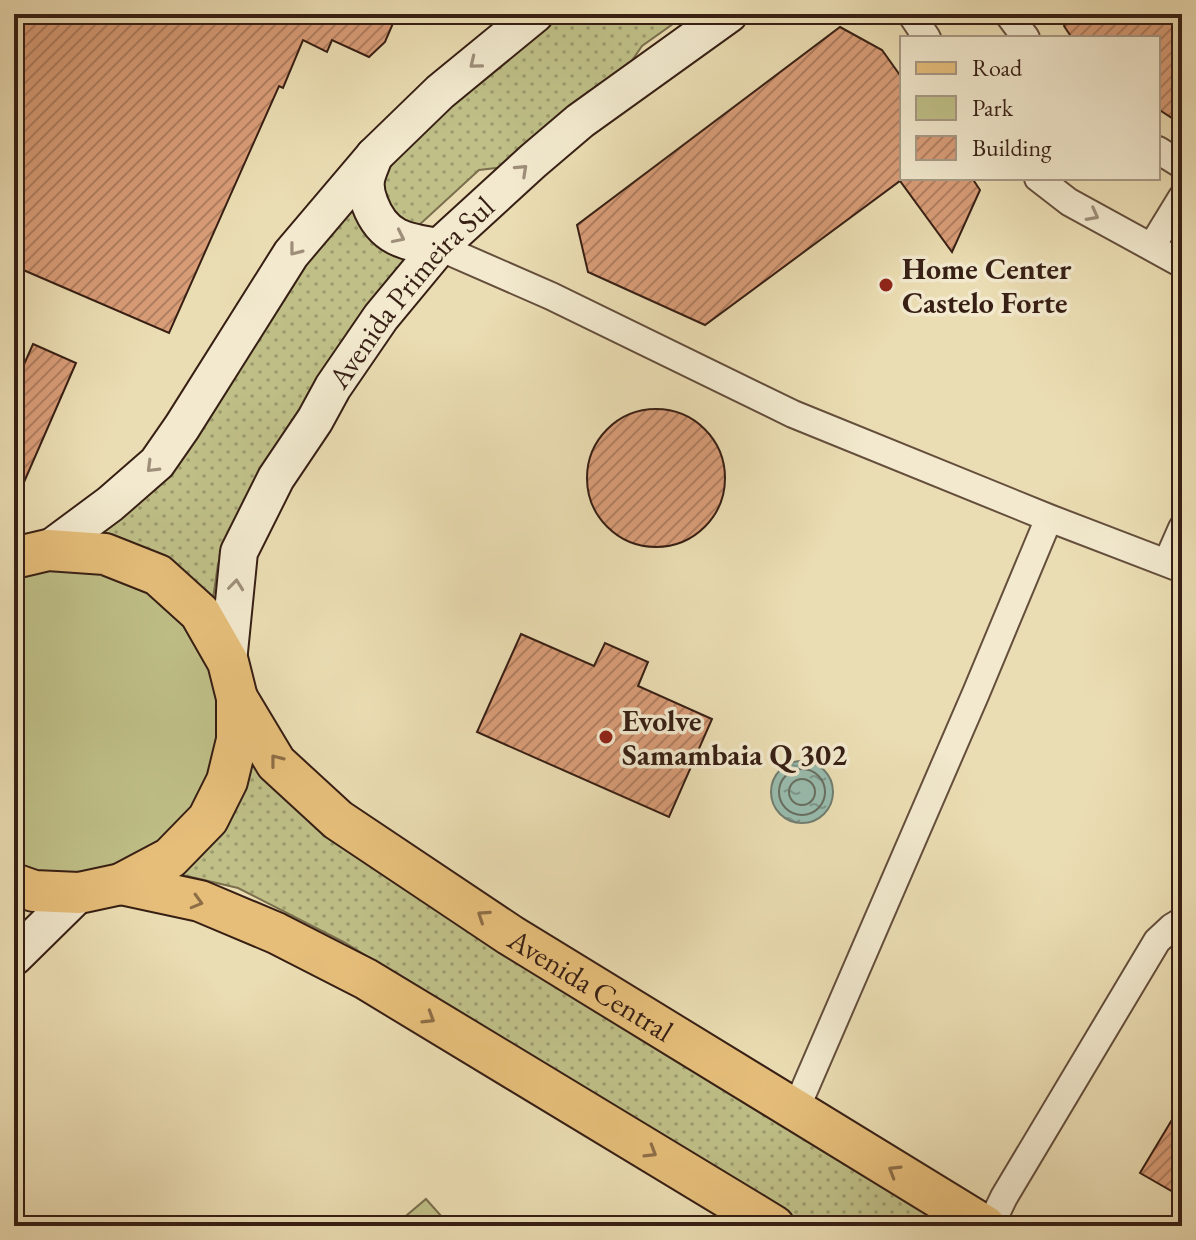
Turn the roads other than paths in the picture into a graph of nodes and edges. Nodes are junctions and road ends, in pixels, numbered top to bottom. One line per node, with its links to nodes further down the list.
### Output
1 (535, 14): 8 (main road, one-way to 8)
2 (911, 14): 5 (street)
3 (1008, 14): 6 (street)
4 (726, 15): 13 (main road, Avenida Primeira Sul, one-way to 4)
5 (926, 36)
6 (1024, 36)
7 (1160, 151): 9 (street)
8 (375, 155): 13 (main road, one-way to 13); 17 (main road, one-way to 17)
9 (1182, 165)
10 (1041, 180): 12 (street, one-way to 12)
11 (1182, 197): 12 (street)
12 (1152, 246): 14 (street)
13 (439, 247): 15 (street); 19 (main road, Avenida Primeira Sul, one-way to 13)
14 (1182, 264)
15 (1049, 518): 18 (street); 25 (street)
16 (1182, 528): 18 (street)
17 (31, 554): 19 (main road, Avenida Central)
18 (1174, 566)
19 (232, 680): 21 (main road); 25 (main road, Avenida Central, one-way to 19)
20 (14, 884): 22 (main road)
21 (121, 884): 22 (main road); 27 (main road, one-way to 27)
22 (79, 893): 24 (main road)
23 (1182, 921): 28 (street)
24 (14, 957)
25 (795, 1111): 26 (main road, Avenida Central, one-way to 25)
26 (937, 1210): 28 (main road, Avenida Central)
27 (774, 1226)
28 (987, 1226)

